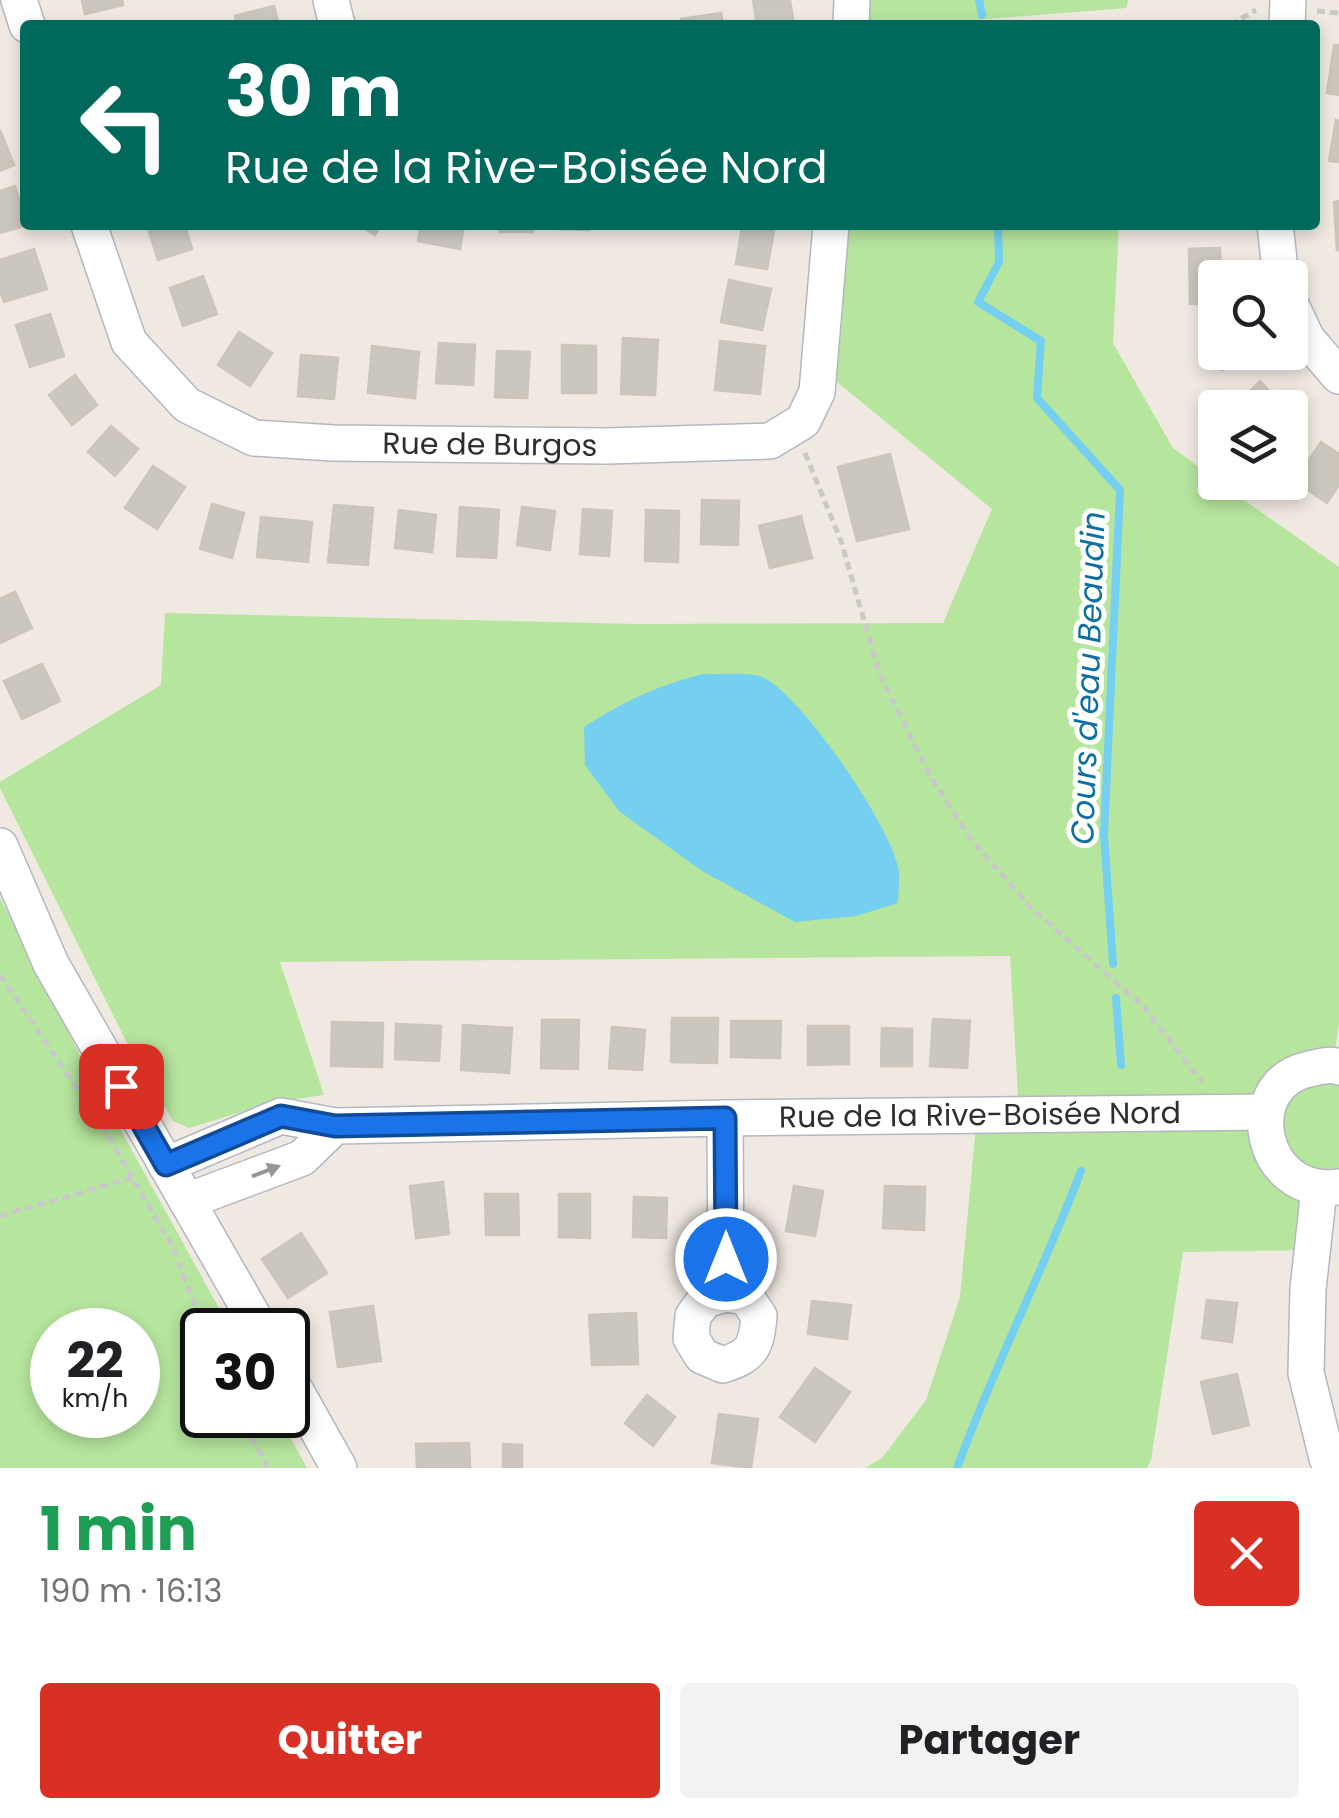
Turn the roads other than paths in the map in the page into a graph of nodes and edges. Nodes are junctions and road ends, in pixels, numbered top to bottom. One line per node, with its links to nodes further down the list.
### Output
1 (91, 230): 2 (street, Rue de Burgos)
2 (832, 230)
3 (1276, 230): 4 (street)
4 (1279, 260)
5 (1308, 339): 6 (street)
6 (1339, 376)
7 (0, 846): 12 (street)
8 (1339, 1067): 9 (street)
9 (1266, 1112): 10 (street, Rue de la Rive-Boisée Nord); 13 (street)
10 (725, 1118): 11 (street, Rue de la Rive-Boisée Nord); 15 (street)
11 (335, 1126): 12 (street, Rue de la Rive-Boisée Nord); 14 (street, one-way to 11)
12 (166, 1165): 14 (street)
13 (1329, 1189): 19 (street)
14 (187, 1200): 16 (street)
15 (726, 1294)
16 (248, 1308)
17 (310, 1416): 18 (street)
18 (340, 1468)
19 (1334, 1468)

